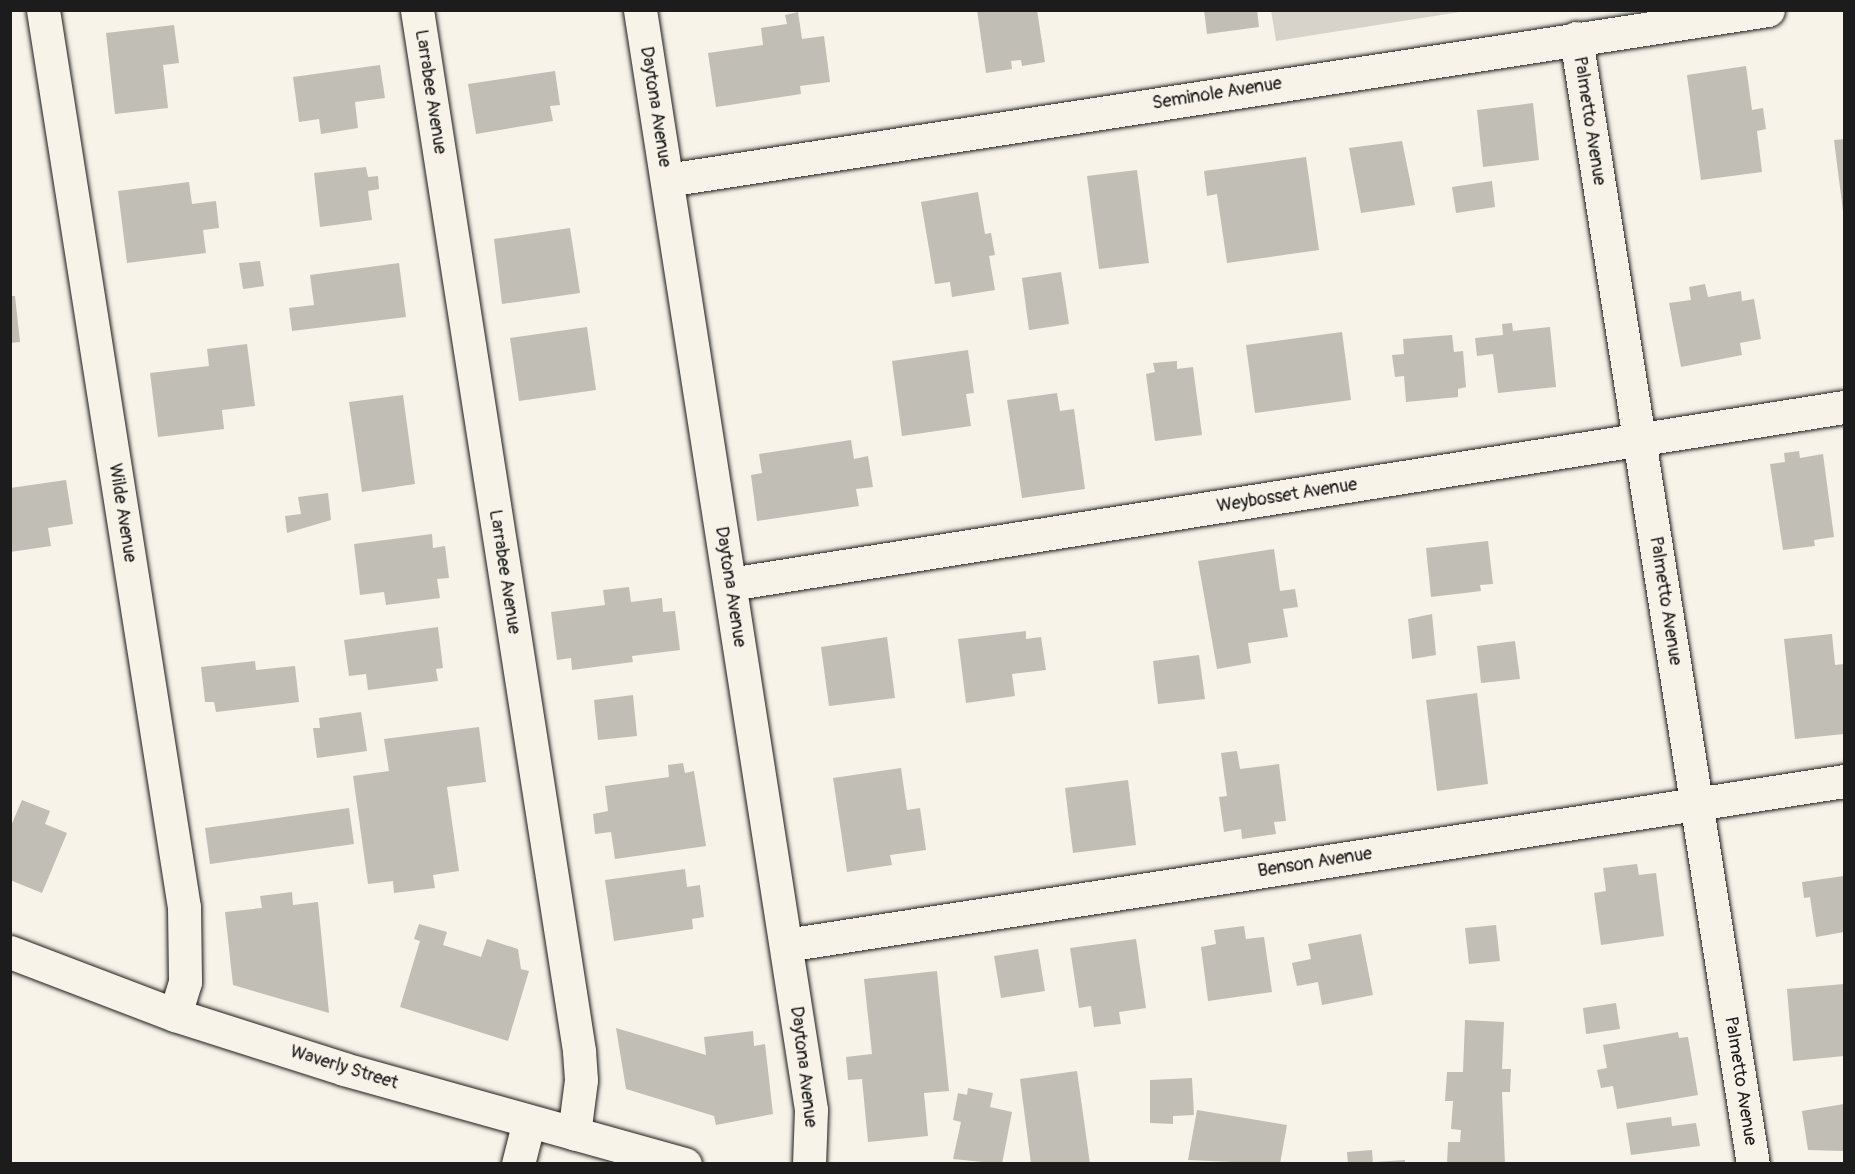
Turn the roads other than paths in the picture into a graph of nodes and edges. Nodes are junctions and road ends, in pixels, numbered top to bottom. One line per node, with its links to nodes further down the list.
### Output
1 (43, 10): 14 (street, Wilde Avenue)
2 (417, 10): 16 (street, Larrabee Avenue)
3 (640, 10): 6 (street, Daytona Avenue)
4 (1768, 10): 5 (street, Seminole Avenue)
5 (1576, 38): 6 (street, Seminole Avenue); 8 (street, Palmetto Avenue)
6 (667, 180): 9 (street, Daytona Avenue)
7 (1845, 406): 8 (street, Weybosset Avenue)
8 (1640, 440): 9 (street, Weybosset Avenue); 11 (street, Palmetto Avenue)
9 (729, 584): 12 (street, Daytona Avenue)
10 (1845, 781): 11 (street, Benson Avenue)
11 (1696, 803): 12 (street, Benson Avenue); 20 (street, Palmetto Avenue)
12 (786, 945): 19 (street, Daytona Avenue)
13 (10, 952): 14 (street, Waverly Street)
14 (175, 1015): 15 (street, Waverly Street)
15 (529, 1121): 16 (street, Waverly Street); 17 (street)
16 (574, 1134): 18 (street, Waverly Street)
17 (518, 1164)
18 (685, 1164)
19 (809, 1164)
20 (1753, 1164)

